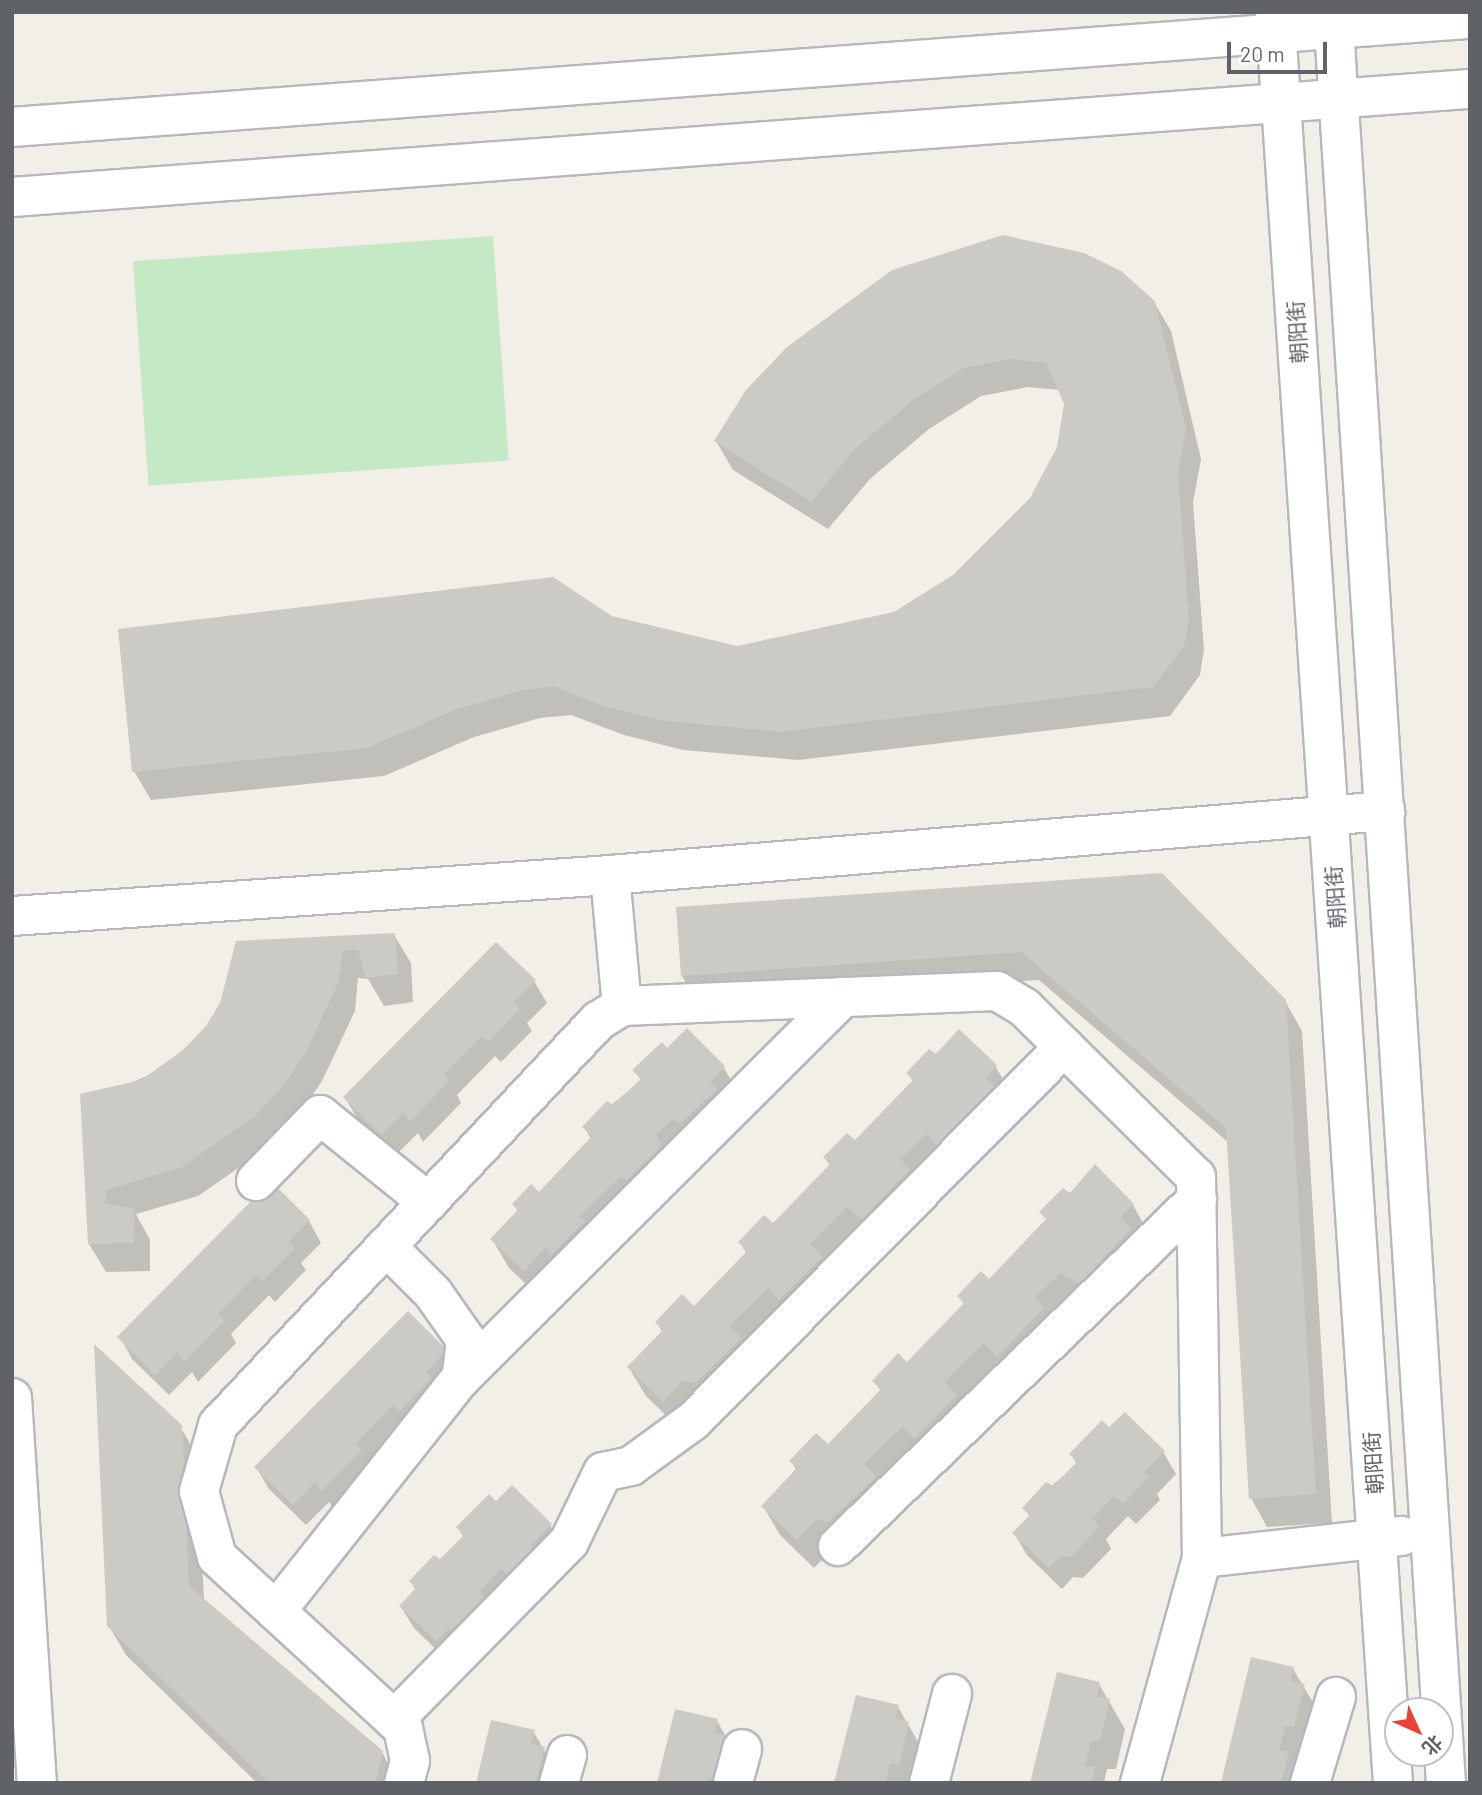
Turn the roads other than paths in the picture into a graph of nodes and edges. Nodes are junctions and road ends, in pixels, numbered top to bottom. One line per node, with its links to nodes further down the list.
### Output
1 (1470, 19): 2 (street)
2 (1334, 21): 3 (street); 5 (street)
3 (1276, 23): 6 (street, 朝阳街); 7 (street)
4 (1470, 89): 5 (street)
5 (1339, 99): 6 (street); 9 (street)
6 (1282, 103): 8 (street); 10 (street, 朝阳街)
7 (12, 127)
8 (12, 197)
9 (1385, 811): 10 (street); 22 (street)
10 (1330, 816): 11 (street); 23 (street, 朝阳街)
11 (610, 875): 12 (street); 14 (street)
12 (12, 916)
13 (843, 998): 14 (street); 15 (street); 20 (street)
14 (622, 1006): 18 (street)
15 (1064, 1047): 17 (street); 29 (street)
16 (256, 1181): 18 (street)
17 (1197, 1199): 24 (street); 25 (street)
18 (428, 1202): 19 (street)
19 (386, 1247): 20 (street); 26 (street)
20 (461, 1378): 26 (street)
21 (12, 1398): 30 (street)
22 (1432, 1534): 23 (street); 36 (street)
23 (1378, 1539): 25 (street); 35 (street, 朝阳街)
24 (838, 1546)
25 (1202, 1558): 33 (street)
26 (276, 1611): 29 (street)
27 (952, 1693): 32 (street)
28 (1336, 1697): 34 (street)
29 (394, 1720): 31 (street)
30 (37, 1783)
31 (404, 1783)
32 (929, 1783)
33 (1140, 1783)
34 (1310, 1783)
35 (1393, 1783)
36 (1446, 1783)

